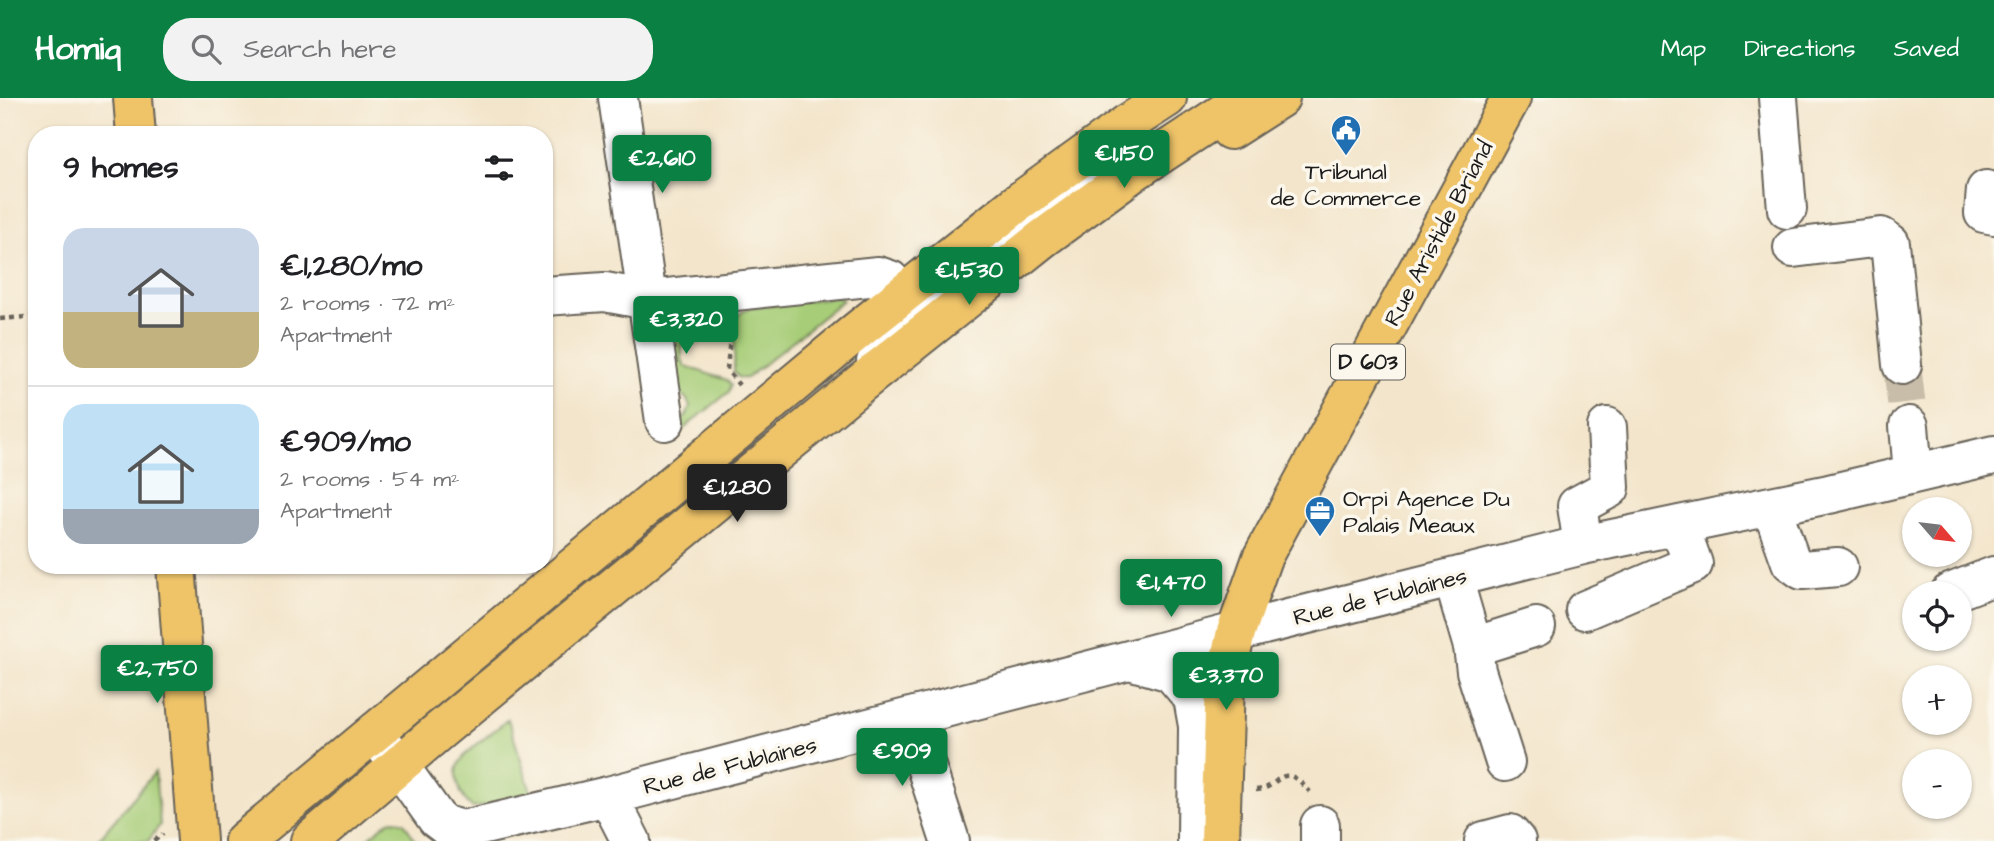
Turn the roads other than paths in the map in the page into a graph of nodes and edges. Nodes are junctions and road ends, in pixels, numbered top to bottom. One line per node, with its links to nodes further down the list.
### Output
1 (133, 98): 8 (main road)
2 (618, 98): 15 (street)
3 (1167, 98): 10 (main road)
4 (1246, 98): 9 (main road)
5 (1280, 98): 9 (main road)
6 (1511, 98): 33 (main road, Rue Aristide Briand / D 603)
7 (1778, 98): 11 (street)
8 (135, 126)
9 (1135, 171): 17 (main road)
10 (1056, 189): 14 (main road); 17 (street)
11 (1787, 209)
12 (1793, 248): 16 (street)
13 (553, 295): 15 (street)
14 (901, 296): 15 (street); 37 (main road)
15 (648, 300): 18 (street)
16 (1902, 365)
17 (860, 383): 37 (main road)
18 (664, 421)
19 (1909, 426): 22 (street)
20 (1607, 427): 25 (street)
21 (1994, 455): 22 (street, Rue de Fublaines)
22 (1913, 474): 23 (street, Rue de Fublaines)
23 (1771, 506): 24 (street, Rue de Fublaines); 26 (street)
24 (1679, 525): 25 (street, Rue de Fublaines); 31 (street)
25 (1583, 545): 29 (street, Rue de Fublaines)
26 (1838, 568)
27 (176, 574): 40 (main road)
28 (1994, 576): 30 (street)
29 (1453, 578): 33 (street, Rue de Fublaines); 34 (street)
30 (1972, 584)
31 (1585, 610)
32 (1535, 627): 34 (street)
33 (1236, 632): 35 (street, Rue de Fublaines); 47 (main road, Rue Aristide Briand / D 603)
34 (1473, 647): 38 (street)
35 (1130, 660): 36 (street, Rue de Fublaines); 46 (street)
36 (910, 717): 39 (street, Rue de Fublaines); 45 (street)
37 (386, 748): 39 (street, Rue de Fublaines); 41 (main road); 42 (main road); 43 (main road)
38 (1505, 762)
39 (608, 796): 44 (street, Rue de Fublaines)
40 (181, 837)
41 (244, 841)
42 (269, 841)
43 (310, 841)
44 (631, 841)
45 (950, 841)
46 (1197, 841)
47 (1220, 841)
48 (1484, 841): 49 (street)
49 (1516, 841)

